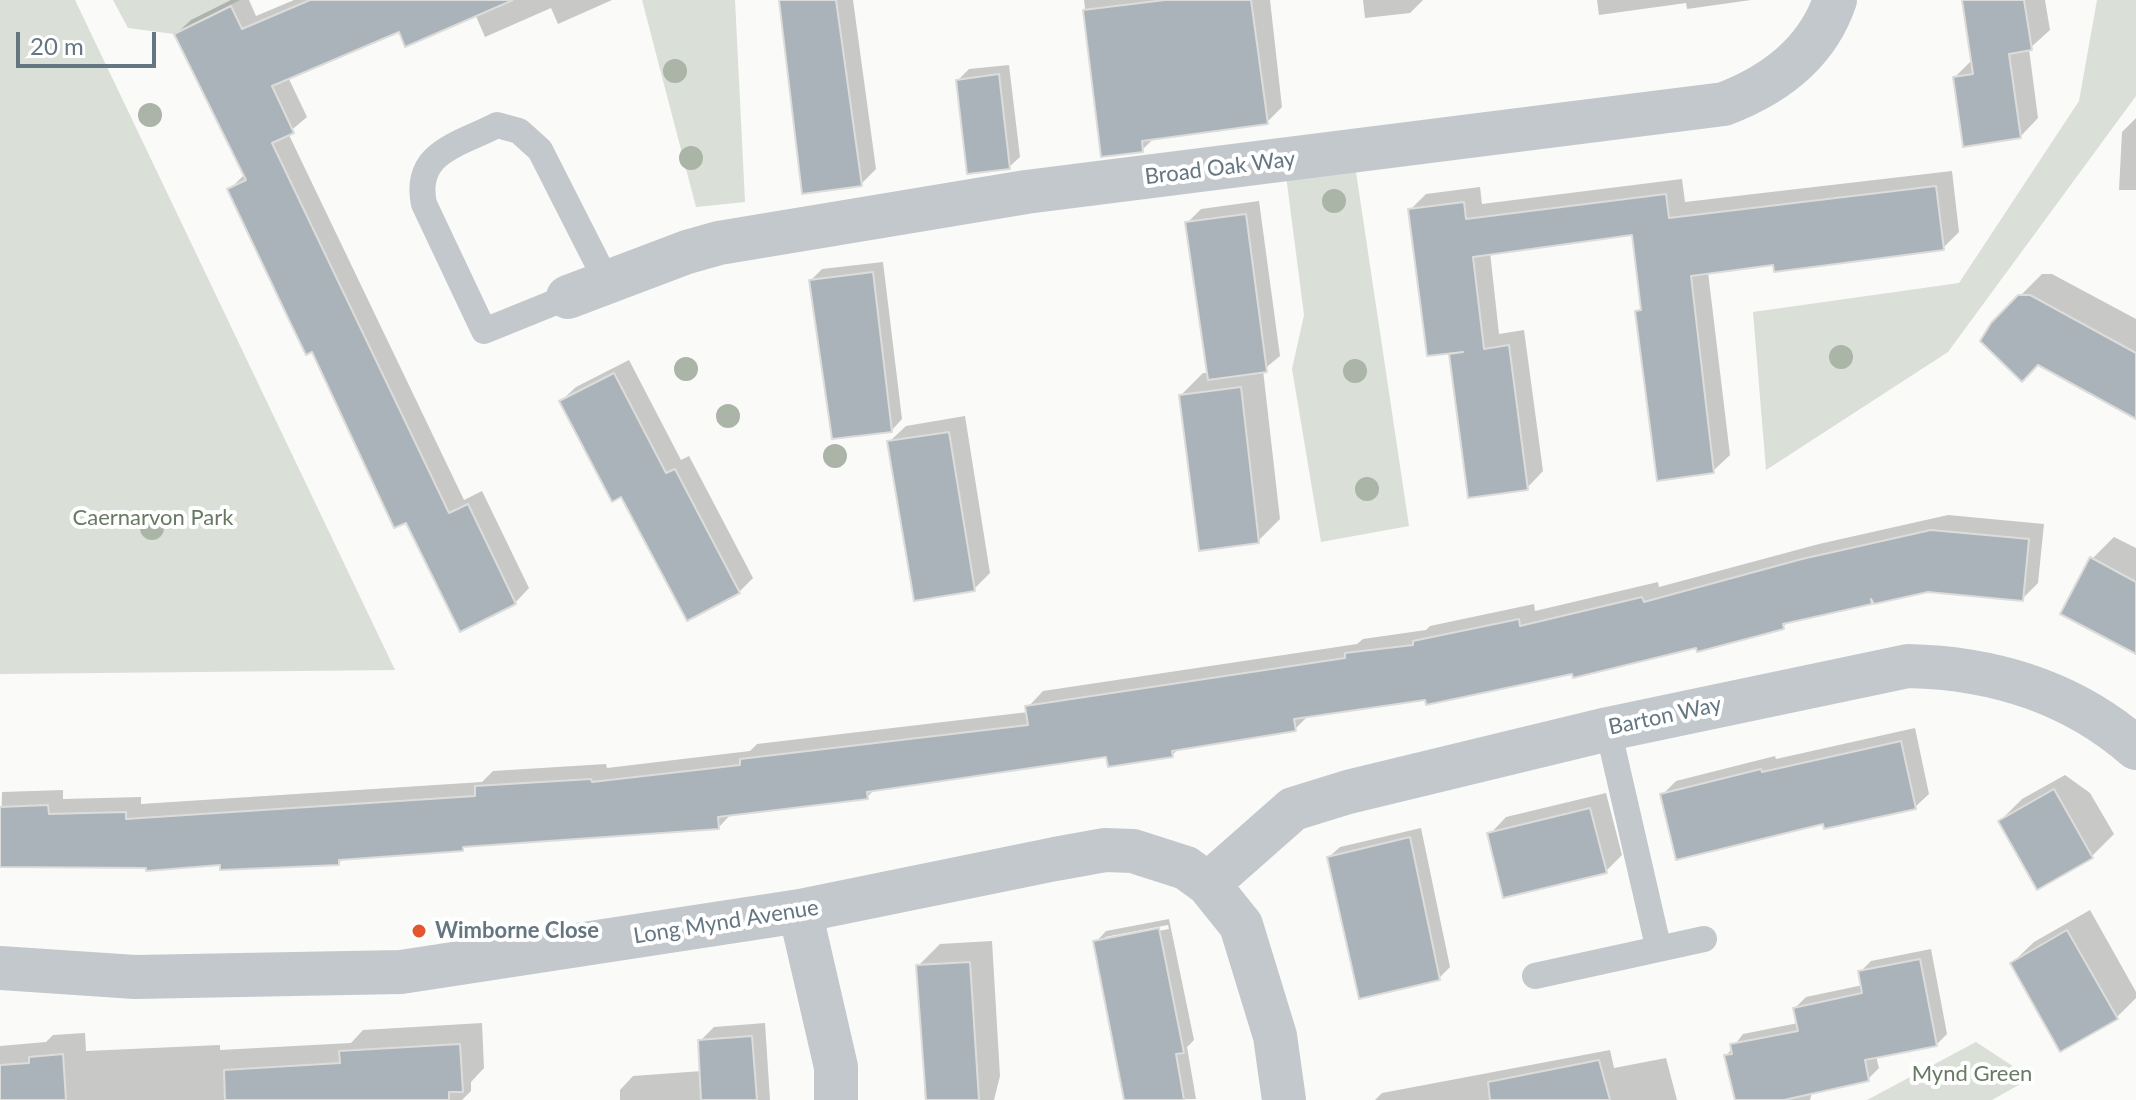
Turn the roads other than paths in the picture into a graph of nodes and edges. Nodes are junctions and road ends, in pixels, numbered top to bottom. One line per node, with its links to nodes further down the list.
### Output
1 (1835, 0): 2 (street, Broad Oak Way)
2 (588, 289): 2 (lane)
3 (1608, 729): 4 (street, Barton Way); 5 (street, Barton Way); 8 (lane)
4 (2136, 748)
5 (1208, 884): 6 (street, Long Mynd Avenue); 12 (street, Long Mynd Avenue)
6 (800, 911): 9 (street, Long Mynd Avenue); 11 (street)
7 (1704, 939): 8 (lane)
8 (1658, 946): 10 (lane)
9 (0, 968)
10 (1535, 976)
11 (836, 1100)
12 (1284, 1100)

